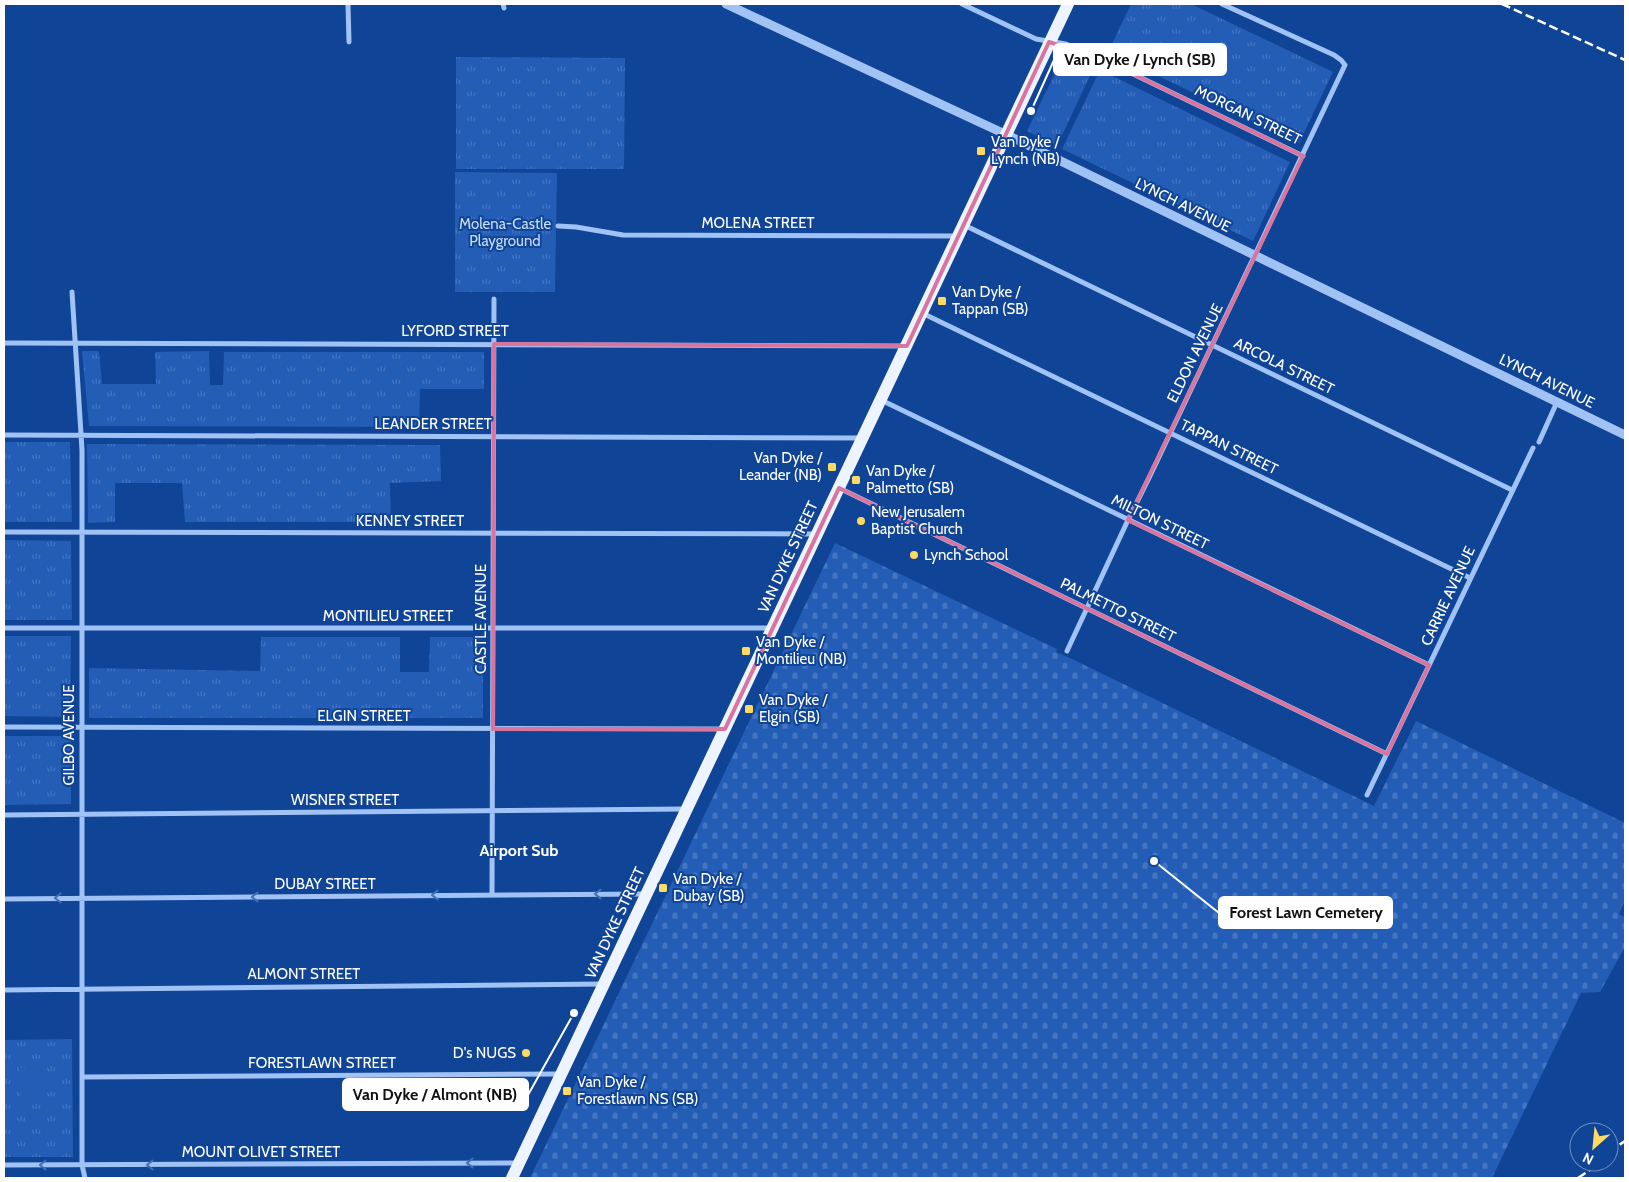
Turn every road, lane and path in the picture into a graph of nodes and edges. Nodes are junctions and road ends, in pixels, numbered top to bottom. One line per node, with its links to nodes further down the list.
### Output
1 (348, 4): 6 (street)
2 (726, 4): 8 (street, LYNCH AVENUE)
3 (962, 4): 7 (street, MORGAN STREET)
4 (1068, 4): 7 (main road, VAN DYKE STREET)
5 (1222, 4): 9 (street, ELDON AVENUE)
6 (349, 42)
7 (1049, 42): 8 (main road, VAN DYKE STREET); 9 (street, MORGAN STREET)
8 (1007, 135): 11 (main road, VAN DYKE STREET); 12 (street, LYNCH AVENUE)
9 (1303, 156): 12 (street, ELDON AVENUE)
10 (558, 226): 11 (street, MOLENA STREET)
11 (961, 230): 15 (main road, VAN DYKE STREET); 19 (street, ARCOLA STREET)
12 (1256, 255): 19 (street, ELDON AVENUE); 22 (street, LYNCH AVENUE)
13 (72, 292): 17 (street, GILBO AVENUE)
14 (494, 299): 18 (street, CASTLE AVENUE)
15 (922, 312): 20 (main road, VAN DYKE STREET); 23 (street, TAPPAN STREET)
16 (4, 342): 17 (street, LYFORD STREET)
17 (76, 342): 18 (street, LYFORD STREET); 26 (street, GILBO AVENUE)
18 (494, 344): 20 (street, LYFORD STREET); 27 (street, CASTLE AVENUE)
19 (1213, 345): 23 (street, ELDON AVENUE); 32 (street, ARCOLA STREET)
20 (906, 346): 21 (main road, VAN DYKE STREET)
21 (880, 400): 28 (main road, VAN DYKE STREET); 33 (street, MILTON STREET)
22 (1557, 402): 25 (street, LYNCH AVENUE); 29 (street)
23 (1171, 433): 33 (street, ELDON AVENUE); 38 (street, TAPPAN STREET)
24 (4, 435): 26 (street, LEANDER STREET)
25 (1625, 435)
26 (81, 436): 27 (street, LEANDER STREET); 35 (street, GILBO AVENUE)
27 (494, 437): 28 (street, LEANDER STREET); 36 (street, CASTLE AVENUE)
28 (863, 438): 31 (main road, VAN DYKE STREET)
29 (1539, 442)
30 (1533, 448): 32 (street, CARRIE AVENUE)
31 (839, 488): 37 (main road, VAN DYKE STREET); 39 (street, PALMETTO STREET)
32 (1512, 490): 38 (street, CARRIE AVENUE)
33 (1128, 520): 39 (street, ELDON AVENUE); 45 (street, MILTON STREET)
34 (4, 532): 35 (street, KENNEY STREET)
35 (82, 532): 36 (street, KENNEY STREET); 42 (street, GILBO AVENUE)
36 (493, 533): 37 (street, KENNEY STREET); 43 (street, CASTLE AVENUE)
37 (817, 534): 41 (main road, VAN DYKE STREET)
38 (1470, 578): 45 (street, CARRIE AVENUE)
39 (1086, 609): 44 (street, ELDON AVENUE); 50 (street, PALMETTO STREET)
40 (4, 628): 42 (street, MONTILIEU STREET)
41 (772, 628): 43 (street, MONTILIEU STREET); 49 (main road, VAN DYKE STREET)
42 (82, 629): 43 (street, MONTILIEU STREET); 47 (street, GILBO AVENUE)
43 (493, 629): 48 (street, CASTLE AVENUE)
44 (1067, 651)
45 (1429, 665): 50 (street, CARRIE AVENUE)
46 (4, 727): 47 (street, ELGIN STREET)
47 (82, 728): 48 (street, ELGIN STREET); 54 (street, GILBO AVENUE)
48 (493, 729): 49 (street, ELGIN STREET); 53 (street, CASTLE AVENUE)
49 (725, 729): 52 (main road, VAN DYKE STREET)
50 (1386, 754): 51 (street, CARRIE AVENUE)
51 (1367, 795)
52 (686, 809): 53 (street, WISNER STREET); 56 (main road, VAN DYKE STREET)
53 (493, 811): 54 (street, WISNER STREET); 57 (street, CASTLE AVENUE)
54 (82, 814): 55 (street, WISNER STREET); 58 (street, GILBO AVENUE)
55 (4, 815)
56 (646, 894): 57 (street, DUBAY STREET, one-way to 57); 60 (main road, VAN DYKE STREET)
57 (492, 895): 58 (street, DUBAY STREET, one-way to 58)
58 (82, 898): 59 (street, DUBAY STREET, one-way to 59); 61 (street, GILBO AVENUE)
59 (4, 899)
60 (604, 984): 61 (street, ALMONT STREET); 63 (main road, VAN DYKE STREET)
61 (83, 989): 62 (street, ALMONT STREET); 64 (street, GILBO AVENUE)
62 (4, 990)
63 (561, 1074): 64 (street, FORESTLAWN STREET); 65 (main road, VAN DYKE STREET)
64 (82, 1076): 67 (street, GILBO AVENUE)
65 (519, 1163): 67 (street, MOUNT OLIVET STREET, one-way to 67); 69 (main road, VAN DYKE STREET)
66 (4, 1165): 67 (street, MOUNT OLIVET STREET, one-way to 66)
67 (82, 1165): 68 (street, GILBO AVENUE)
68 (85, 1178)
69 (512, 1178)

